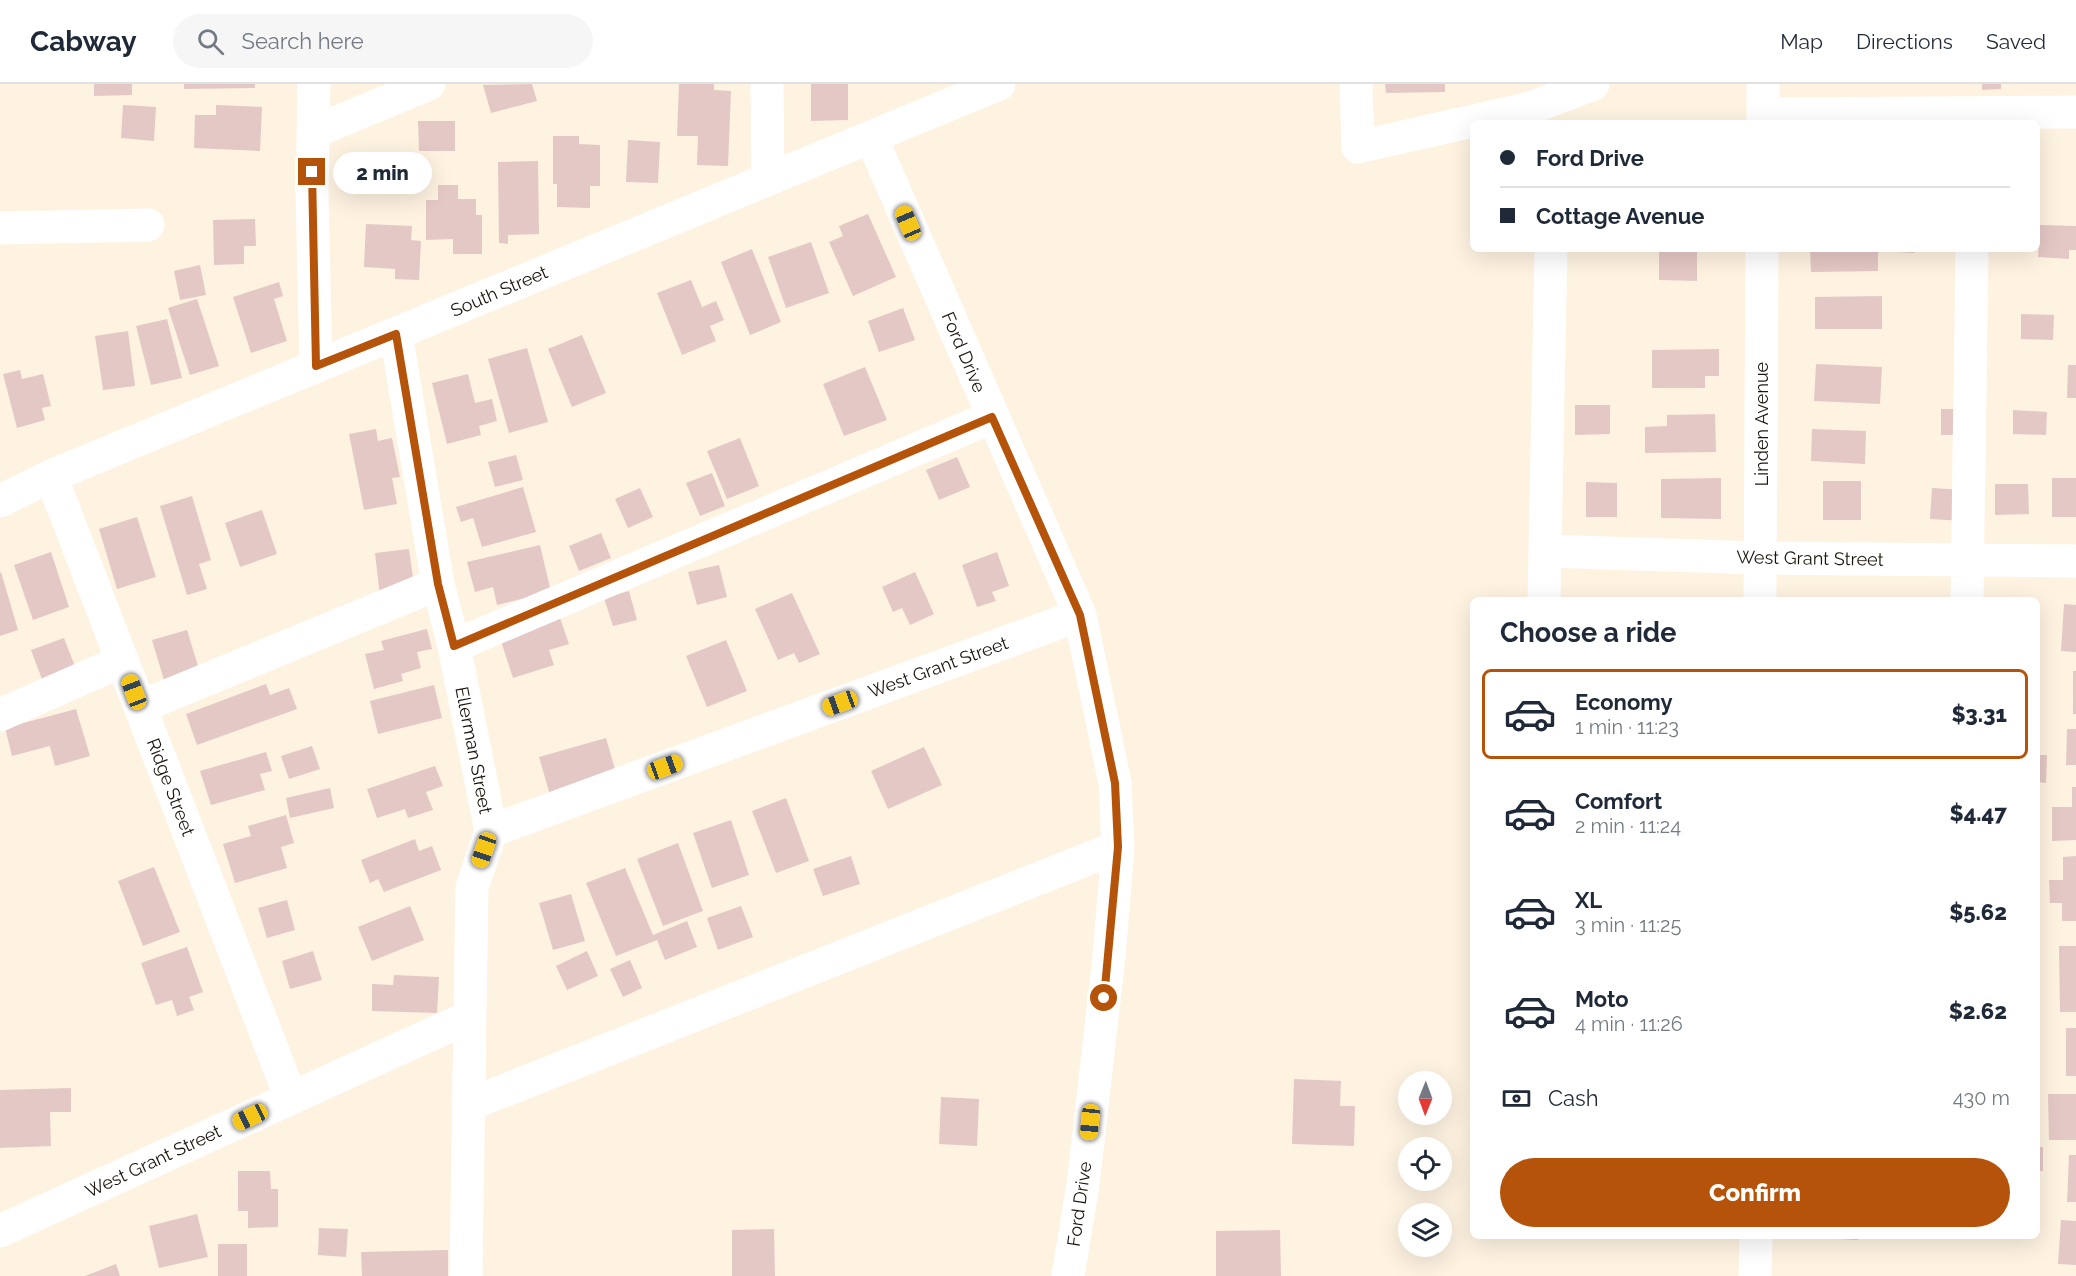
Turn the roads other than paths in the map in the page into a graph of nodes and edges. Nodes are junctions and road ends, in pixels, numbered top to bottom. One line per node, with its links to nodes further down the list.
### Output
1 (314, 84): 13 (street)
2 (429, 84): 13 (street)
3 (767, 84): 15 (street)
4 (999, 84): 14 (street, South Street)
5 (1356, 84): 12 (street)
6 (1593, 84): 10 (street)
7 (1973, 106): 8 (street); 9 (street)
8 (1763, 107)
9 (2076, 112)
10 (1534, 115): 11 (street)
11 (1506, 120)
12 (1470, 127)
13 (313, 132): 22 (street)
14 (871, 137): 15 (street, South Street); 23 (street, Ford Drive)
15 (768, 179): 21 (street, South Street)
16 (148, 225): 17 (street)
17 (0, 228)
18 (1551, 252): 26 (street)
19 (1762, 252): 27 (street, Linden Avenue)
20 (1972, 252): 28 (street)
21 (396, 334): 22 (street, South Street); 30 (street, Ellerman Street)
22 (316, 366): 24 (street, South Street)
23 (992, 417): 34 (street, Ford Drive); 35 (street)
24 (51, 476): 25 (street, South Street); 36 (street, Ridge Street)
25 (0, 501)
26 (1545, 551): 27 (street, West Grant Street); 31 (street)
27 (1760, 558): 28 (street, West Grant Street); 32 (street, Linden Avenue)
28 (1968, 560): 29 (street, West Grant Street); 33 (street)
29 (2076, 561)
30 (438, 584): 35 (street, Ellerman Street); 37 (street)
31 (1544, 597)
32 (1760, 597)
33 (1967, 597)
34 (1080, 615): 39 (street, West Grant Street); 40 (street, Ford Drive)
35 (454, 646): 39 (street, Ellerman Street)
36 (122, 661): 37 (street, Ridge Street); 38 (street)
37 (140, 707): 42 (street, Ridge Street)
38 (0, 715)
39 (491, 831): 41 (street, Ellerman Street)
40 (1118, 847): 43 (street); 47 (street, Ford Drive)
41 (469, 1017): 42 (street, West Grant Street); 43 (street, Ellerman Street)
42 (291, 1098): 44 (street, West Grant Street)
43 (468, 1105): 46 (street, Ellerman Street)
44 (0, 1231)
45 (1756, 1239): 48 (street)
46 (466, 1276)
47 (1068, 1276)
48 (1755, 1276)

